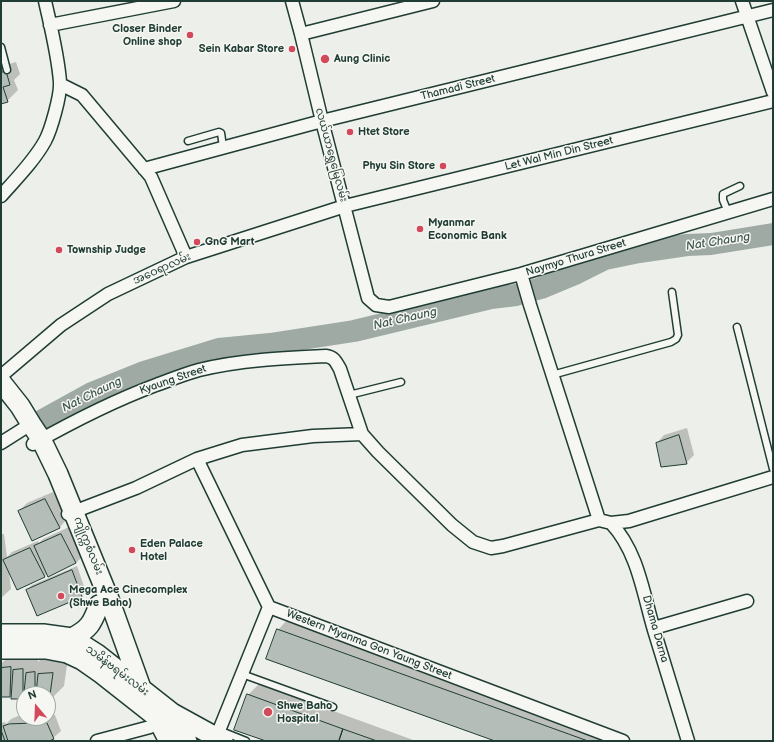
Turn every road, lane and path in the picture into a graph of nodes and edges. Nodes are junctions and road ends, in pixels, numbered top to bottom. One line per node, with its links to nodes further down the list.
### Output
1 (45, 1): 8 (street)
2 (174, 1): 8 (street)
3 (292, 1): 9 (street, လယ်ယာရွှေမြေလမ်း)
4 (433, 1): 9 (street)
5 (742, 1): 7 (street)
6 (773, 10): 7 (street, Thamadi Street)
7 (747, 17): 13 (street); 15 (street, Thamadi Street)
8 (50, 25): 12 (street)
9 (301, 34): 15 (street, လယ်ယာရွှေမြေလမ်း)
10 (1, 47): 11 (lane)
11 (7, 70)
12 (60, 84): 18 (street); 20 (street)
13 (773, 92)
14 (773, 101): 22 (street, Let Wal Min Din Street)
15 (322, 121): 17 (street, Thamadi Street); 22 (street, လယ်ယာရွှေမြေလမ်း)
16 (188, 141): 17 (lane)
17 (223, 147): 18 (street, Thamadi Street)
18 (144, 169): 24 (street)
19 (740, 186): 23 (lane)
20 (1, 196)
21 (773, 199): 23 (street, Naymyo Thura Street)
22 (344, 206): 24 (street, အဝေရာလမ်း); 27 (street, လယ်ယာရွှေမြေလမ်း)
23 (728, 212): 25 (street, Naymyo Thura Street)
24 (186, 257): 30 (street, အဝေရာလမ်း)
25 (523, 278): 27 (street, Naymyo Thura Street); 29 (street, Dhama Darna)
26 (672, 292): 29 (lane)
27 (376, 305)
28 (738, 327): 38 (lane)
29 (552, 375): 43 (street, Dhama Darna)
30 (1, 376)
31 (1, 382): 35 (main road, ကျိုက္ကစံလမ်း)
32 (401, 382): 33 (lane)
33 (349, 395): 35 (street, Kyaung Street); 36 (street)
34 (1, 397): 35 (main road, ကျိုက္ကစံလမ်း)
35 (32, 434): 37 (street, Kyaung Street); 42 (main road, ကျိုက္ကစံလမ်း)
36 (362, 434): 39 (street); 43 (street)
37 (1, 443)
38 (772, 458): 40 (lane)
39 (197, 459): 42 (street); 46 (street)
40 (773, 469)
41 (773, 477): 43 (street)
42 (70, 514): 45 (main road, ကျိုက္ကစံလမ်း); 53 (main road, ကျိုက္ကစံလမ်း)
43 (605, 521): 47 (street, Dhama Darna)
44 (747, 601): 47 (street)
45 (99, 605): 49 (main road); 52 (main road, ကျိုက္ကစံလမ်း)
46 (269, 607): 51 (street); 61 (street, Western Myanma Gon Yaung Street)
47 (654, 628): 62 (street, Dhama Darna)
48 (1, 634): 49 (main road, သမိန်ဗရမ်းလမ်း)
49 (72, 638): 52 (main road, သမိန်ဗရမ်းလမ်း)
50 (1, 649): 53 (main road, သမိန်ဗရမ်းလမ်း)
51 (242, 674): 54 (lane); 56 (street)
52 (124, 675): 53 (main road, သမိန်ဗရမ်းလမ်း)
53 (139, 694): 55 (main road, ကျိုက္ကစံလမ်း); 56 (main road, သမိန်ဗရမ်းလမ်း)
54 (333, 707)
55 (155, 729): 57 (street); 58 (main road, ကျိုက္ကစံလမ်း); 59 (main road)
56 (220, 736): 60 (lane)
57 (97, 741)
58 (169, 741)
59 (187, 741)
60 (246, 741)
61 (623, 741)
62 (688, 741)

